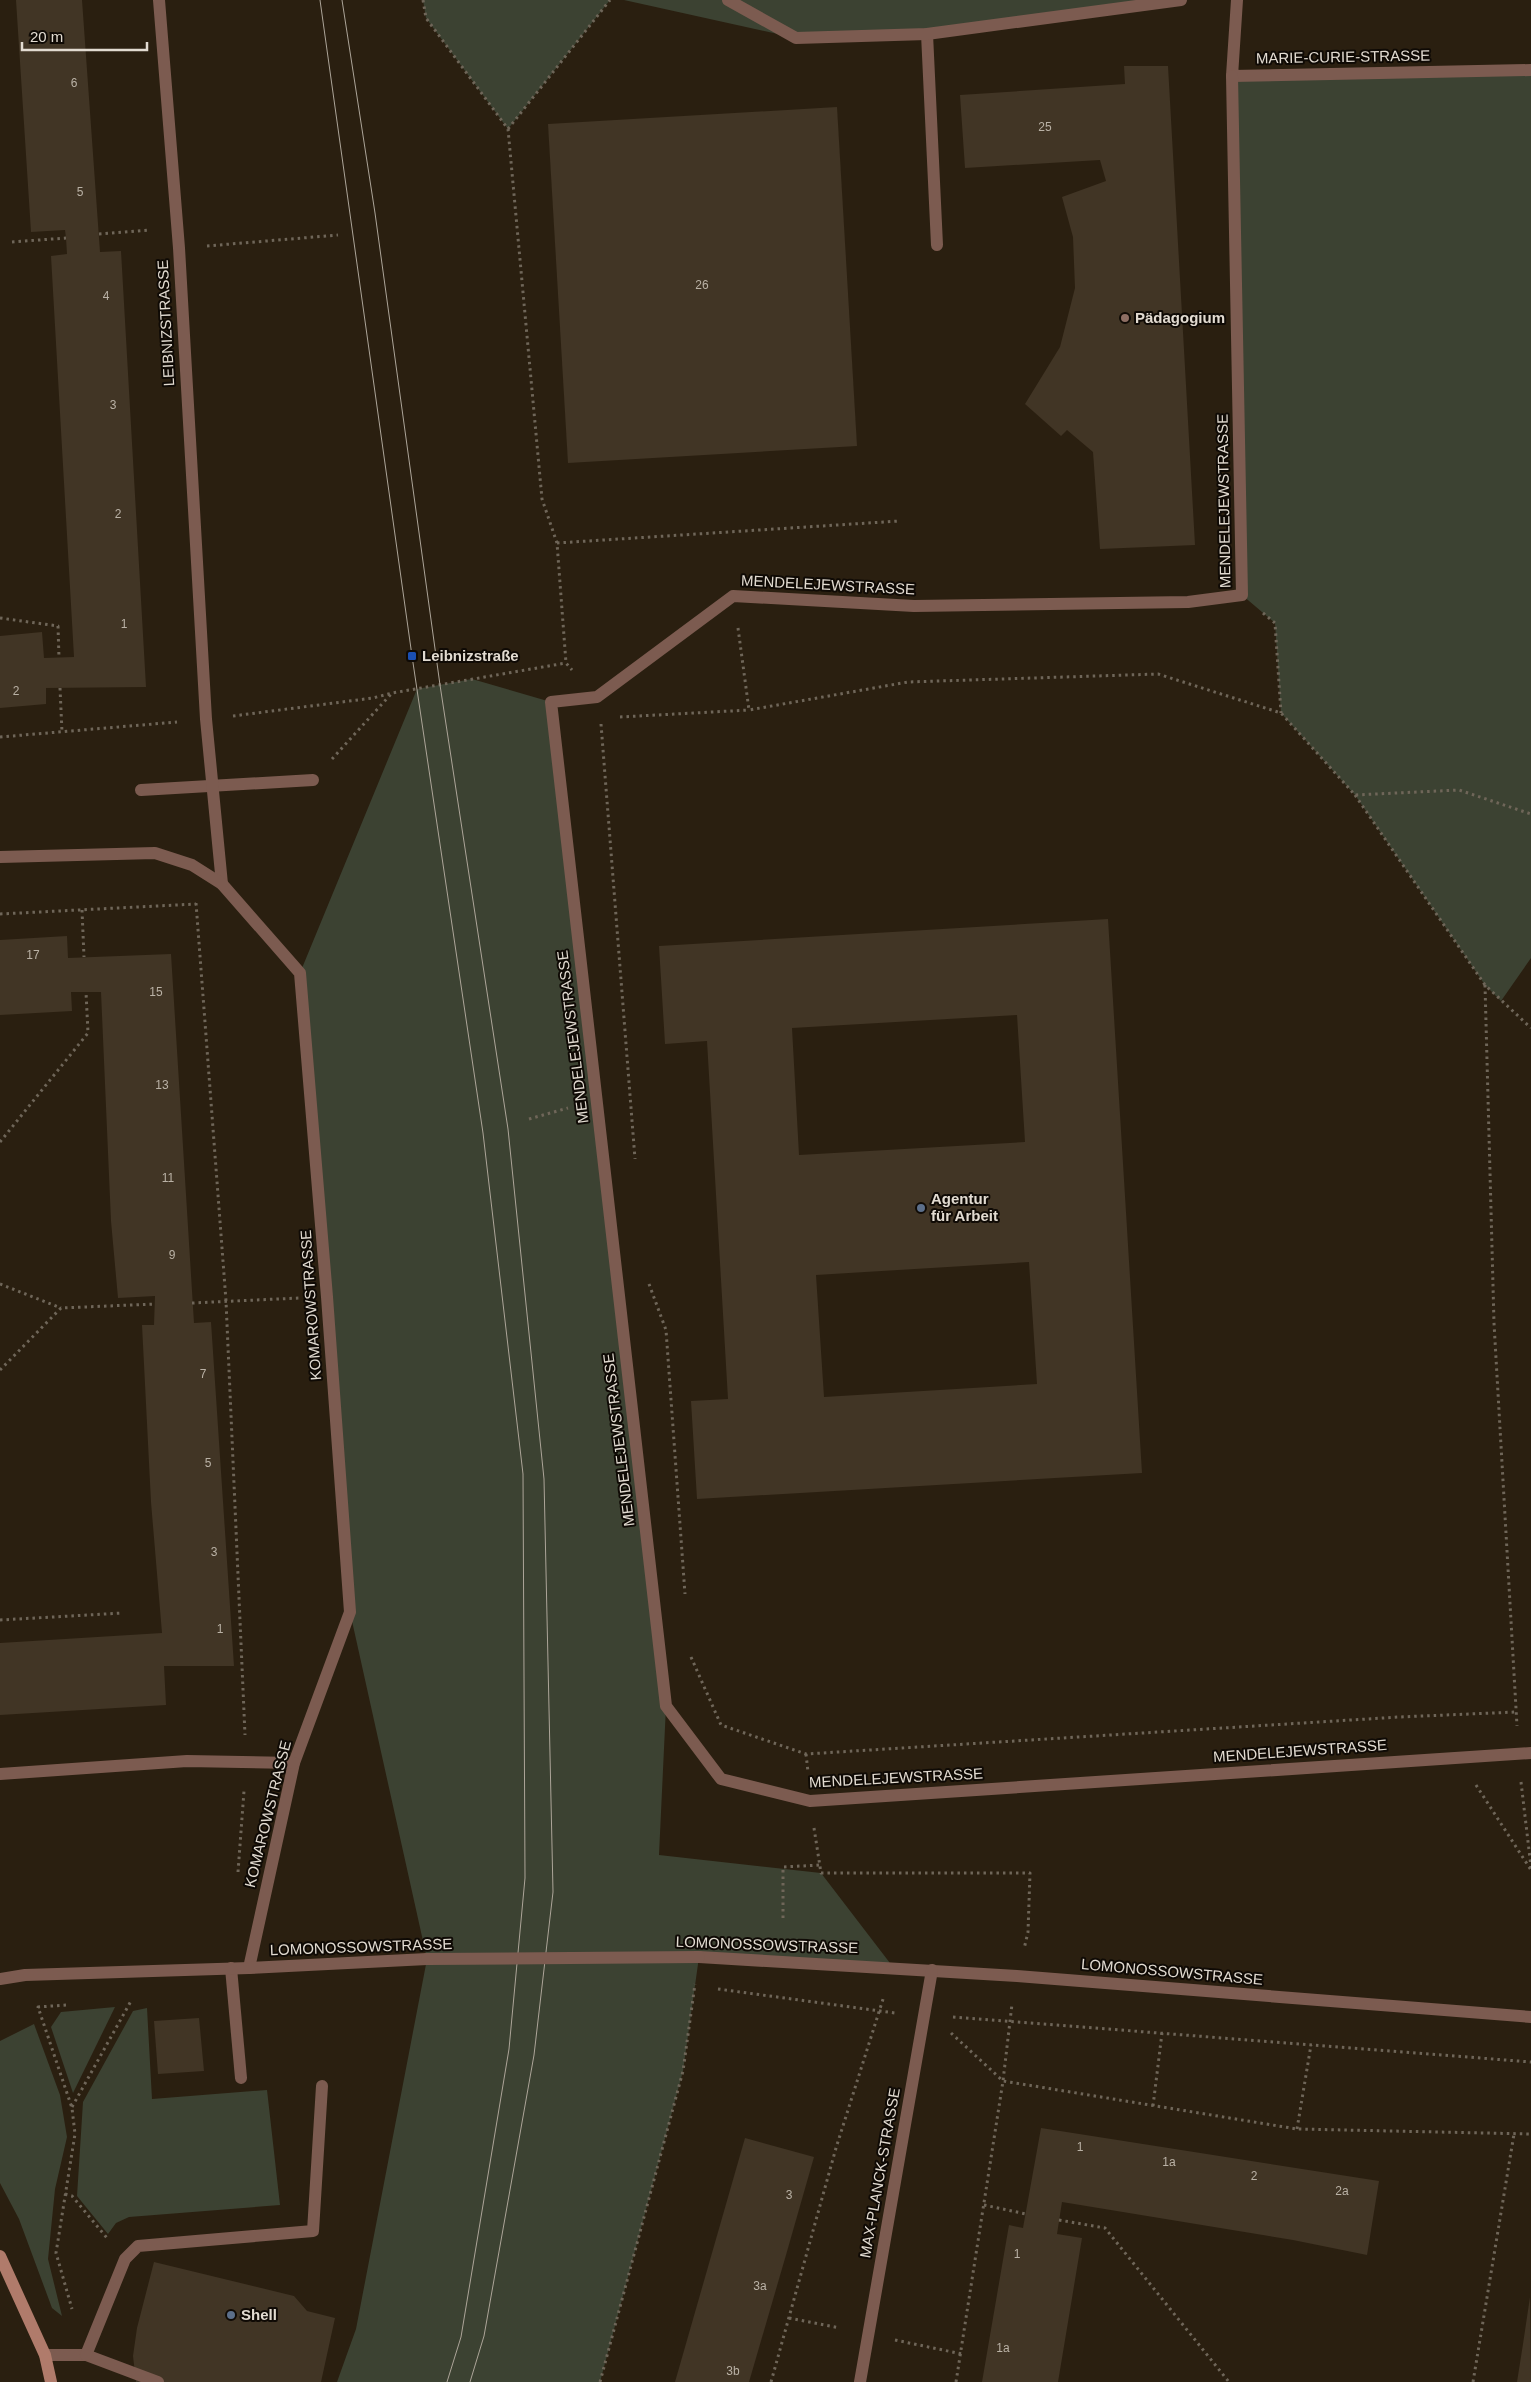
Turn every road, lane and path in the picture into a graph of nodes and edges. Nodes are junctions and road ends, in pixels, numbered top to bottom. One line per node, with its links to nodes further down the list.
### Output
1 (159, 0): 11 (street, LEIBNIZSTRASSE)
2 (423, 0): 10 (path)
3 (610, 0): 10 (path)
4 (728, 0): 7 (street)
5 (1181, 0): 7 (street)
6 (1237, 0): 9 (street, MARIE-CURIE-STRASSE)
7 (927, 34): 16 (street)
8 (1531, 70): 9 (street, MARIE-CURIE-STRASSE)
9 (1232, 76): 20 (street, MENDELEJEWSTRASSE)
10 (508, 129): 19 (path)
11 (177, 228): 12 (path); 17 (street, LEIBNIZSTRASSE)
12 (99, 234)
13 (338, 235): 17 (path)
14 (66, 238): 15 (path)
15 (12, 242)
16 (937, 245)
17 (178, 248): 31 (street, LEIBNIZSTRASSE)
18 (900, 522): 19 (path)
19 (557, 543): 24 (path)
20 (1242, 595): 21 (street, MENDELEJEWSTRASSE); 29 (path)
21 (733, 596): 27 (street, MENDELEJEWSTRASSE); 28 (path)
22 (0, 618): 23 (path)
23 (59, 658)
24 (566, 663): 26 (path); 27 (path)
25 (60, 688): 32 (path)
26 (392, 693): 31 (path); 34 (path)
27 (597, 697): 30 (path); 70 (street, MENDELEJEWSTRASSE)
28 (749, 710): 29 (path); 30 (path)
29 (1281, 713): 37 (path)
30 (600, 718): 50 (path)
31 (206, 719): 32 (path); 35 (street, LEIBNIZSTRASSE)
32 (62, 732): 33 (path)
33 (0, 737)
34 (313, 780): 35 (street)
35 (212, 786): 36 (street); 41 (street, LEIBNIZSTRASSE)
36 (141, 790)
37 (1355, 795): 38 (path); 46 (path)
38 (1531, 814)
39 (0, 857): 40 (street, KOMAROWSTRASSE)
40 (192, 866): 41 (street, KOMAROWSTRASSE); 42 (path)
41 (222, 884): 53 (street, KOMAROWSTRASSE)
42 (196, 904): 43 (path); 54 (path)
43 (82, 910): 44 (path); 45 (path)
44 (0, 914)
45 (84, 957)
46 (1485, 985): 48 (path); 63 (path)
47 (86, 992): 49 (path)
48 (1531, 1028)
49 (0, 1142)
50 (635, 1162)
51 (646, 1278): 59 (path)
52 (0, 1284): 57 (path)
53 (327, 1298): 54 (path); 68 (street, KOMAROWSTRASSE)
54 (226, 1301): 55 (path); 67 (path)
55 (192, 1303)
56 (155, 1304): 57 (path)
57 (61, 1308): 58 (path)
58 (0, 1370)
59 (685, 1602)
60 (122, 1612): 61 (path)
61 (0, 1620)
62 (689, 1651): 63 (path)
63 (1516, 1712): 65 (path)
64 (1531, 1754): 65 (street, MENDELEJEWSTRASSE)
65 (1518, 1755): 66 (street, MENDELEJEWSTRASSE); 72 (path)
66 (1459, 1757): 70 (street, MENDELEJEWSTRASSE); 72 (path)
67 (246, 1762): 68 (street); 69 (street); 73 (path)
68 (294, 1763): 79 (street, KOMAROWSTRASSE)
69 (0, 1774)
70 (810, 1801): 71 (path)
71 (820, 1865): 74 (path); 75 (path)
72 (1531, 1869)
73 (238, 1880)
74 (783, 1918)
75 (1028, 1932)
76 (699, 1957): 77 (street, LOMONOSSOWSTRASSE); 79 (street, LOMONOSSOWSTRASSE, bridge); 83 (path)
77 (893, 1967): 80 (street, LOMONOSSOWSTRASSE); 87 (path)
78 (231, 1968): 79 (street, LOMONOSSOWSTRASSE); 81 (street, LOMONOSSOWSTRASSE); 93 (street)
79 (249, 1968)
80 (932, 1970): 88 (street, MAX-PLANCK-STRASSE); 89 (street, LOMONOSSOWSTRASSE)
81 (147, 1971): 82 (street, LOMONOSSOWSTRASSE); 97 (path)
82 (0, 1978)
83 (695, 1986): 84 (path); 111 (path)
84 (704, 1987)
85 (714, 1989): 87 (path)
86 (38, 2006): 97 (path)
87 (879, 2012): 88 (path); 112 (path)
88 (924, 2015): 90 (path); 94 (path); 113 (street, MAX-PLANCK-STRASSE)
89 (1531, 2017)
90 (1162, 2034): 91 (path); 96 (path)
91 (1311, 2045): 92 (path); 98 (path)
92 (1531, 2062)
93 (241, 2078)
94 (1003, 2081): 96 (path); 102 (path)
95 (322, 2086): 106 (street)
96 (1153, 2106): 98 (path)
97 (72, 2108): 101 (path)
98 (1297, 2129): 99 (path)
99 (1514, 2134): 100 (path); 116 (path)
100 (1531, 2134)
101 (65, 2194): 106 (path); 108 (path)
102 (984, 2205): 103 (path); 114 (path)
103 (1026, 2214)
104 (1060, 2220): 115 (path)
105 (0, 2256): 107 (street)
106 (125, 2259): 108 (street)
107 (45, 2354): 108 (street); 109 (street)
108 (86, 2355): 110 (street)
109 (51, 2382)
110 (158, 2382)
111 (600, 2382)
112 (771, 2382)
113 (860, 2382)
114 (956, 2382)
115 (1229, 2382)
116 (1473, 2382)

